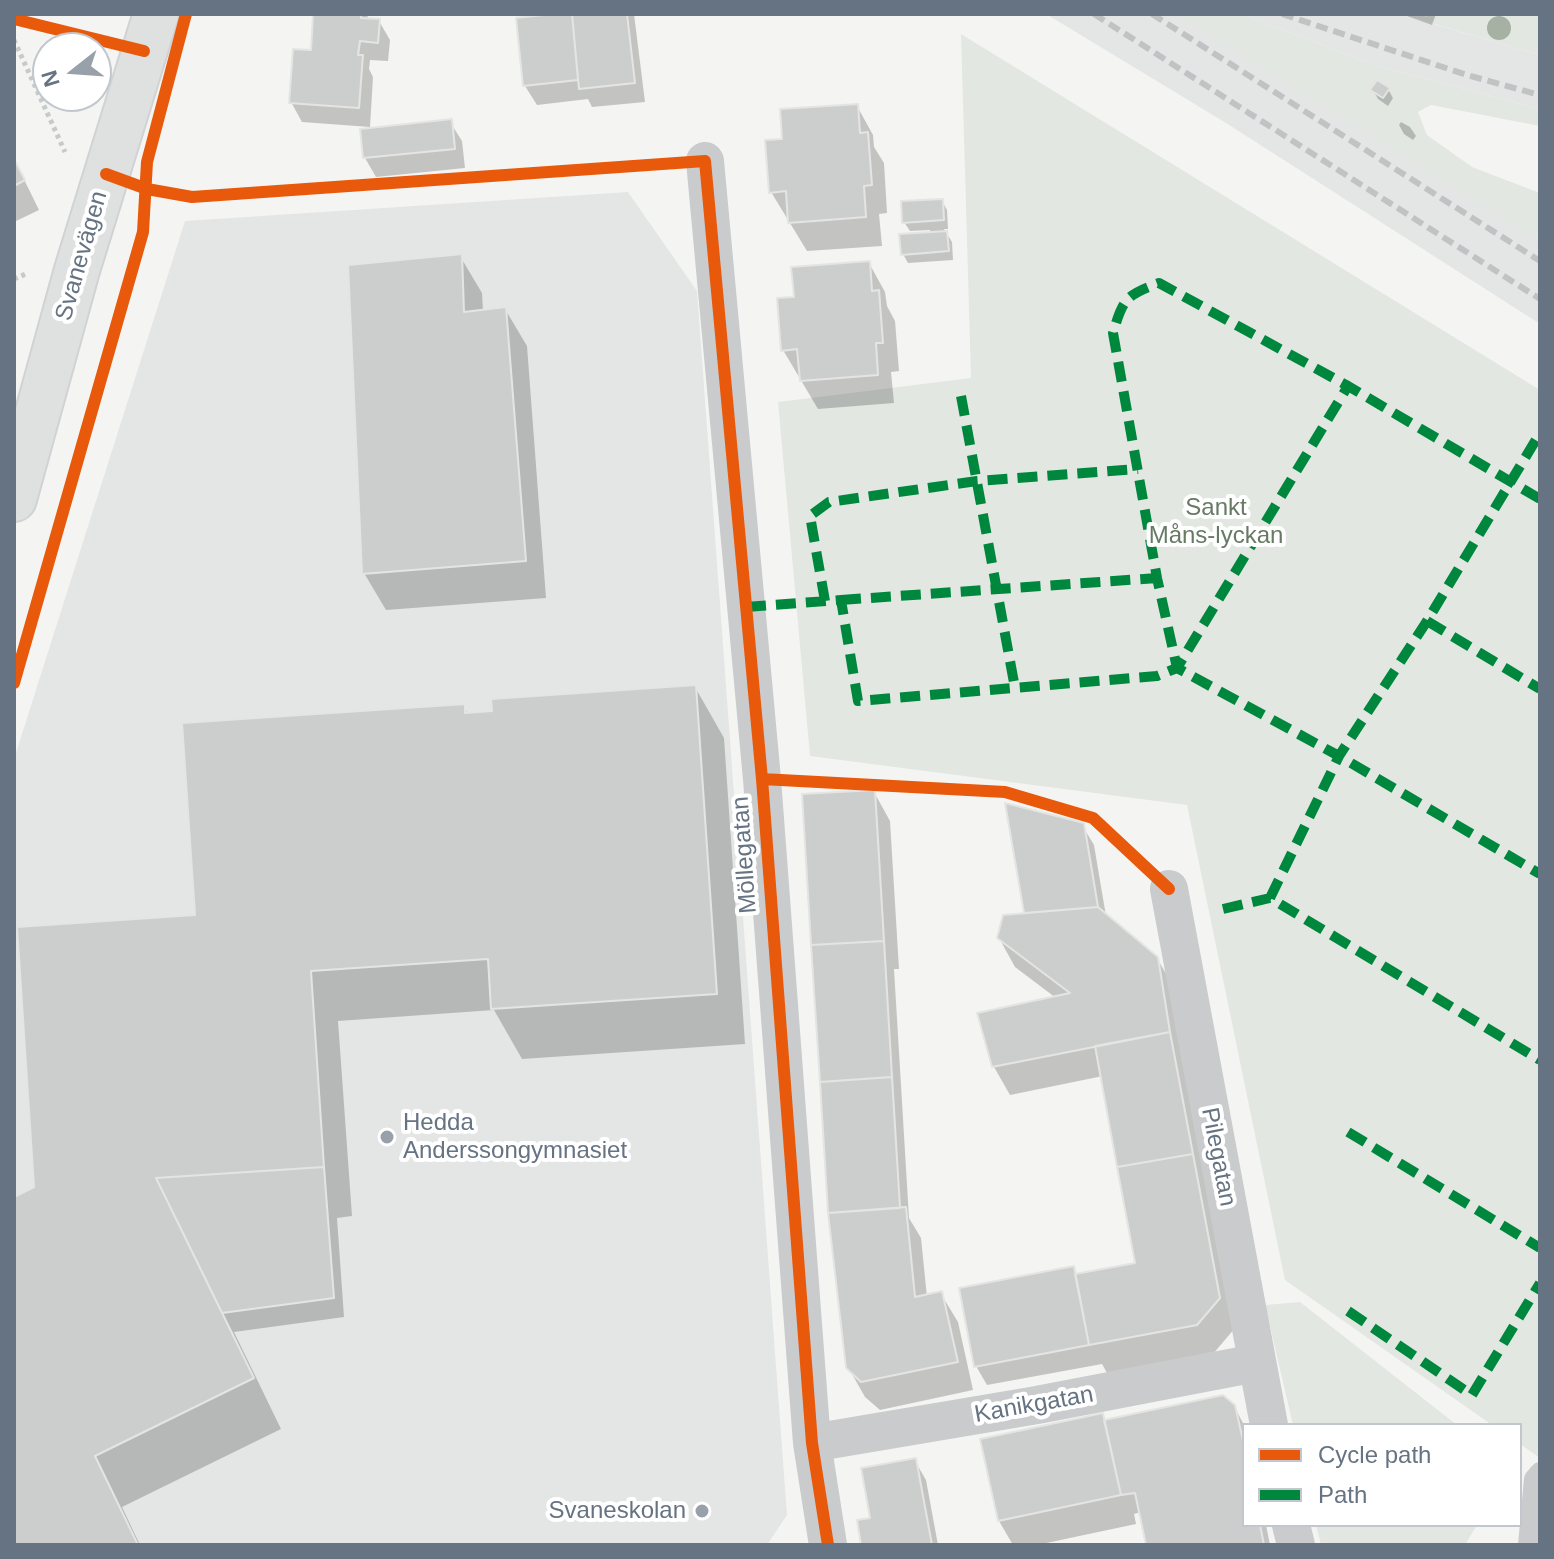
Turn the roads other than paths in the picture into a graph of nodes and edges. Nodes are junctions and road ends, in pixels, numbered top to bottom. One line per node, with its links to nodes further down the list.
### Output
1 (156, 14): 3 (street, Svanevägen)
2 (705, 161): 7 (street, Möllegatan)
3 (14, 499)
4 (1169, 889): 5 (street, Pilegatan)
5 (1256, 1363): 6 (street, Pilegatan); 7 (street, Kanikgatan)
6 (1269, 1423)
7 (812, 1443): 9 (street, Möllegatan)
8 (1540, 1472): 10 (lane)
9 (828, 1545)
10 (1528, 1545)

